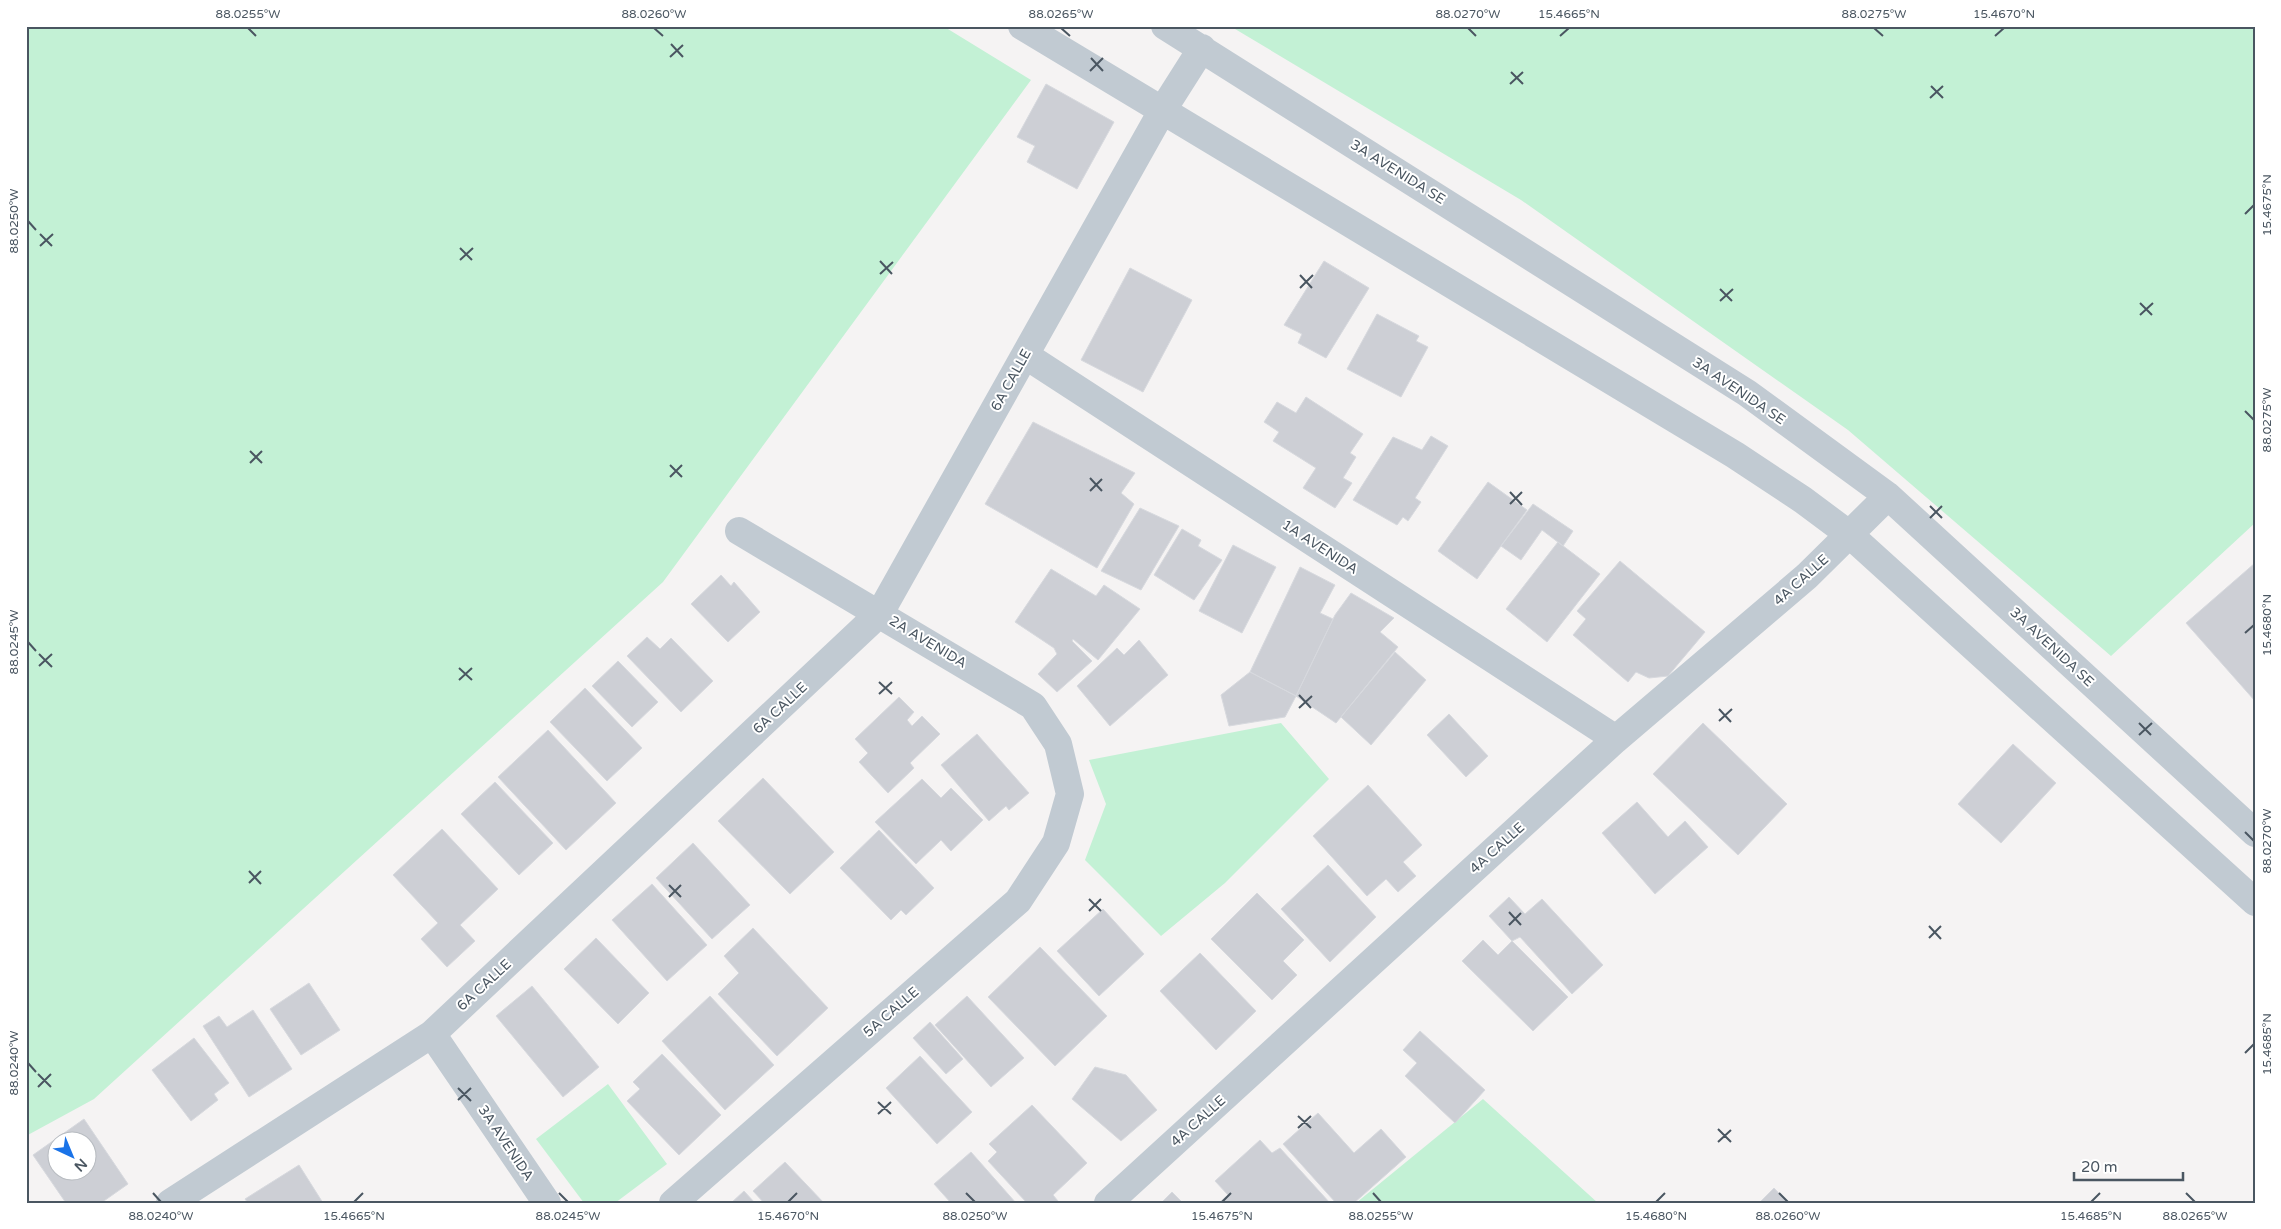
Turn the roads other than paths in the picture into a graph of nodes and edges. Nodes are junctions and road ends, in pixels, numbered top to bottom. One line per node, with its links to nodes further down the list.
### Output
1 (1022, 26): 4 (street)
2 (1165, 26): 3 (street, 3A AVENIDA SE)
3 (1202, 48): 4 (street, 6A CALLE); 6 (street, 3A AVENIDA SE)
4 (1162, 111): 5 (street, 6A CALLE); 8 (street)
5 (1025, 355): 9 (street, 6A CALLE); 10 (street, 1A AVENIDA)
6 (1888, 496): 8 (street, 4A CALLE); 12 (street, 3A AVENIDA SE)
7 (739, 531): 9 (street, 2A AVENIDA)
8 (1850, 535): 10 (street, 4A CALLE); 13 (street)
9 (880, 613): 11 (street, 2A AVENIDA); 14 (street, 6A CALLE)
10 (1616, 739): 18 (street, 4A CALLE)
11 (1070, 794): 17 (street, 5A CALLE)
12 (2255, 833)
13 (2255, 902)
14 (432, 1034): 15 (street, 6A CALLE); 16 (street, 3A AVENIDA)
15 (182, 1200)
16 (547, 1203)
17 (672, 1203)
18 (1108, 1203)

